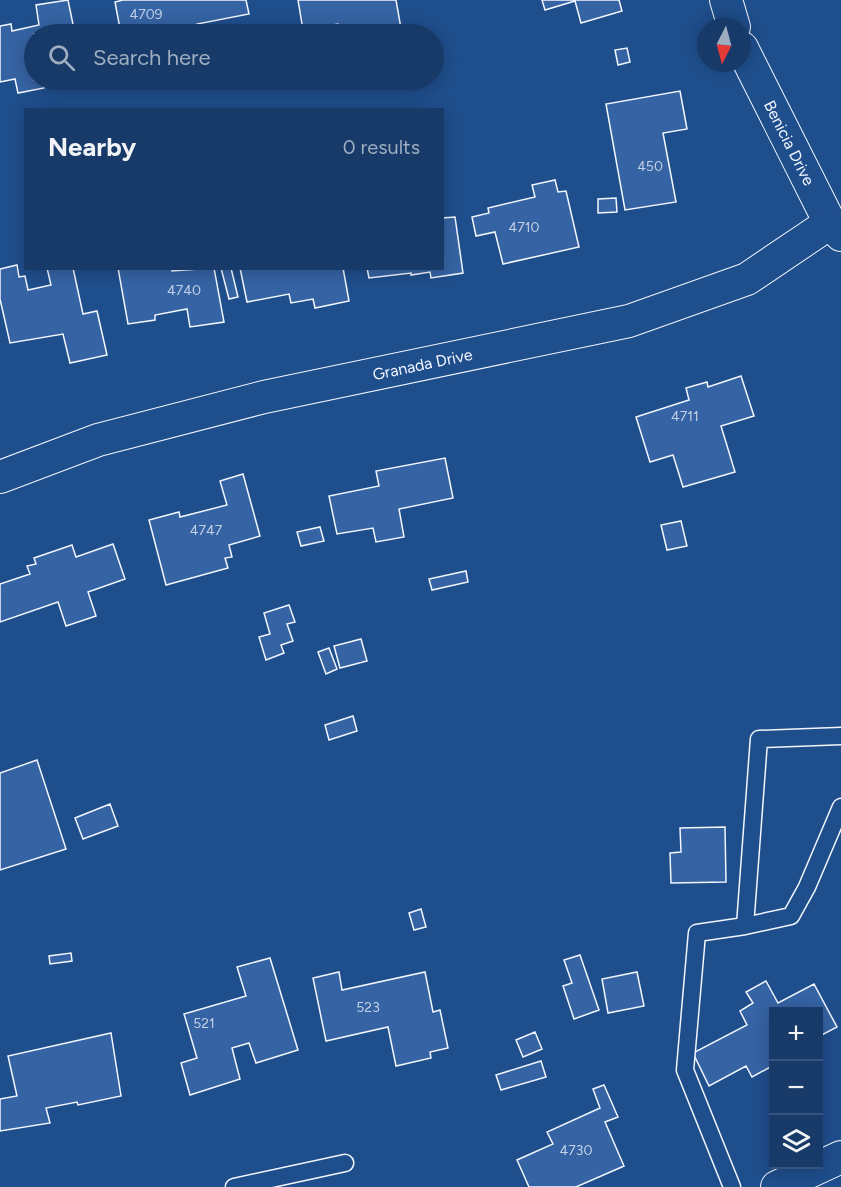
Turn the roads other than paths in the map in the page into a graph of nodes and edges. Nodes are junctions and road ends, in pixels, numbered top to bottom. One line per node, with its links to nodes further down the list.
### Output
1 (726, 0): 2 (street)
2 (731, 18)
3 (751, 65): 4 (street, Benicia Drive)
4 (836, 229): 5 (street, Granada Drive)
5 (0, 477)
6 (841, 736): 8 (lane)
7 (841, 807): 8 (lane)
8 (745, 926): 12 (lane)
9 (841, 1157): 13 (street)
10 (345, 1163): 11 (lane)
11 (234, 1187)
12 (732, 1187)
13 (777, 1187)

